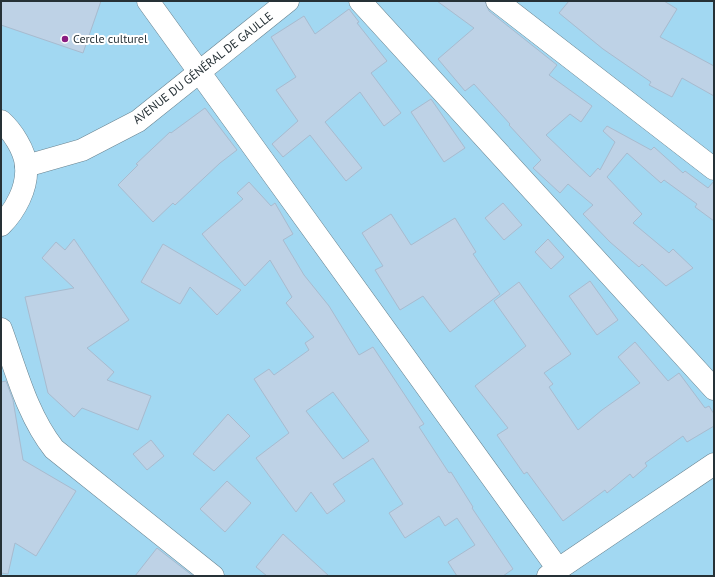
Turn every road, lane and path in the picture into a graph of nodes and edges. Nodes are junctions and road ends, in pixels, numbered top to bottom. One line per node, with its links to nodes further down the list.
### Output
1 (148, 1): 5 (street)
2 (288, 1): 5 (street, AVENUE DU GÉNÉRAL DE GAULLE)
3 (360, 1): 11 (street)
4 (497, 1): 8 (street)
5 (199, 71): 7 (street, AVENUE DU GÉNÉRAL DE GAULLE); 13 (street)
6 (1, 121): 7 (street)
7 (26, 166): 9 (street)
8 (714, 169)
9 (1, 225)
10 (1, 329): 14 (street)
11 (714, 389)
12 (714, 464): 13 (street)
13 (553, 572)
14 (213, 576)

